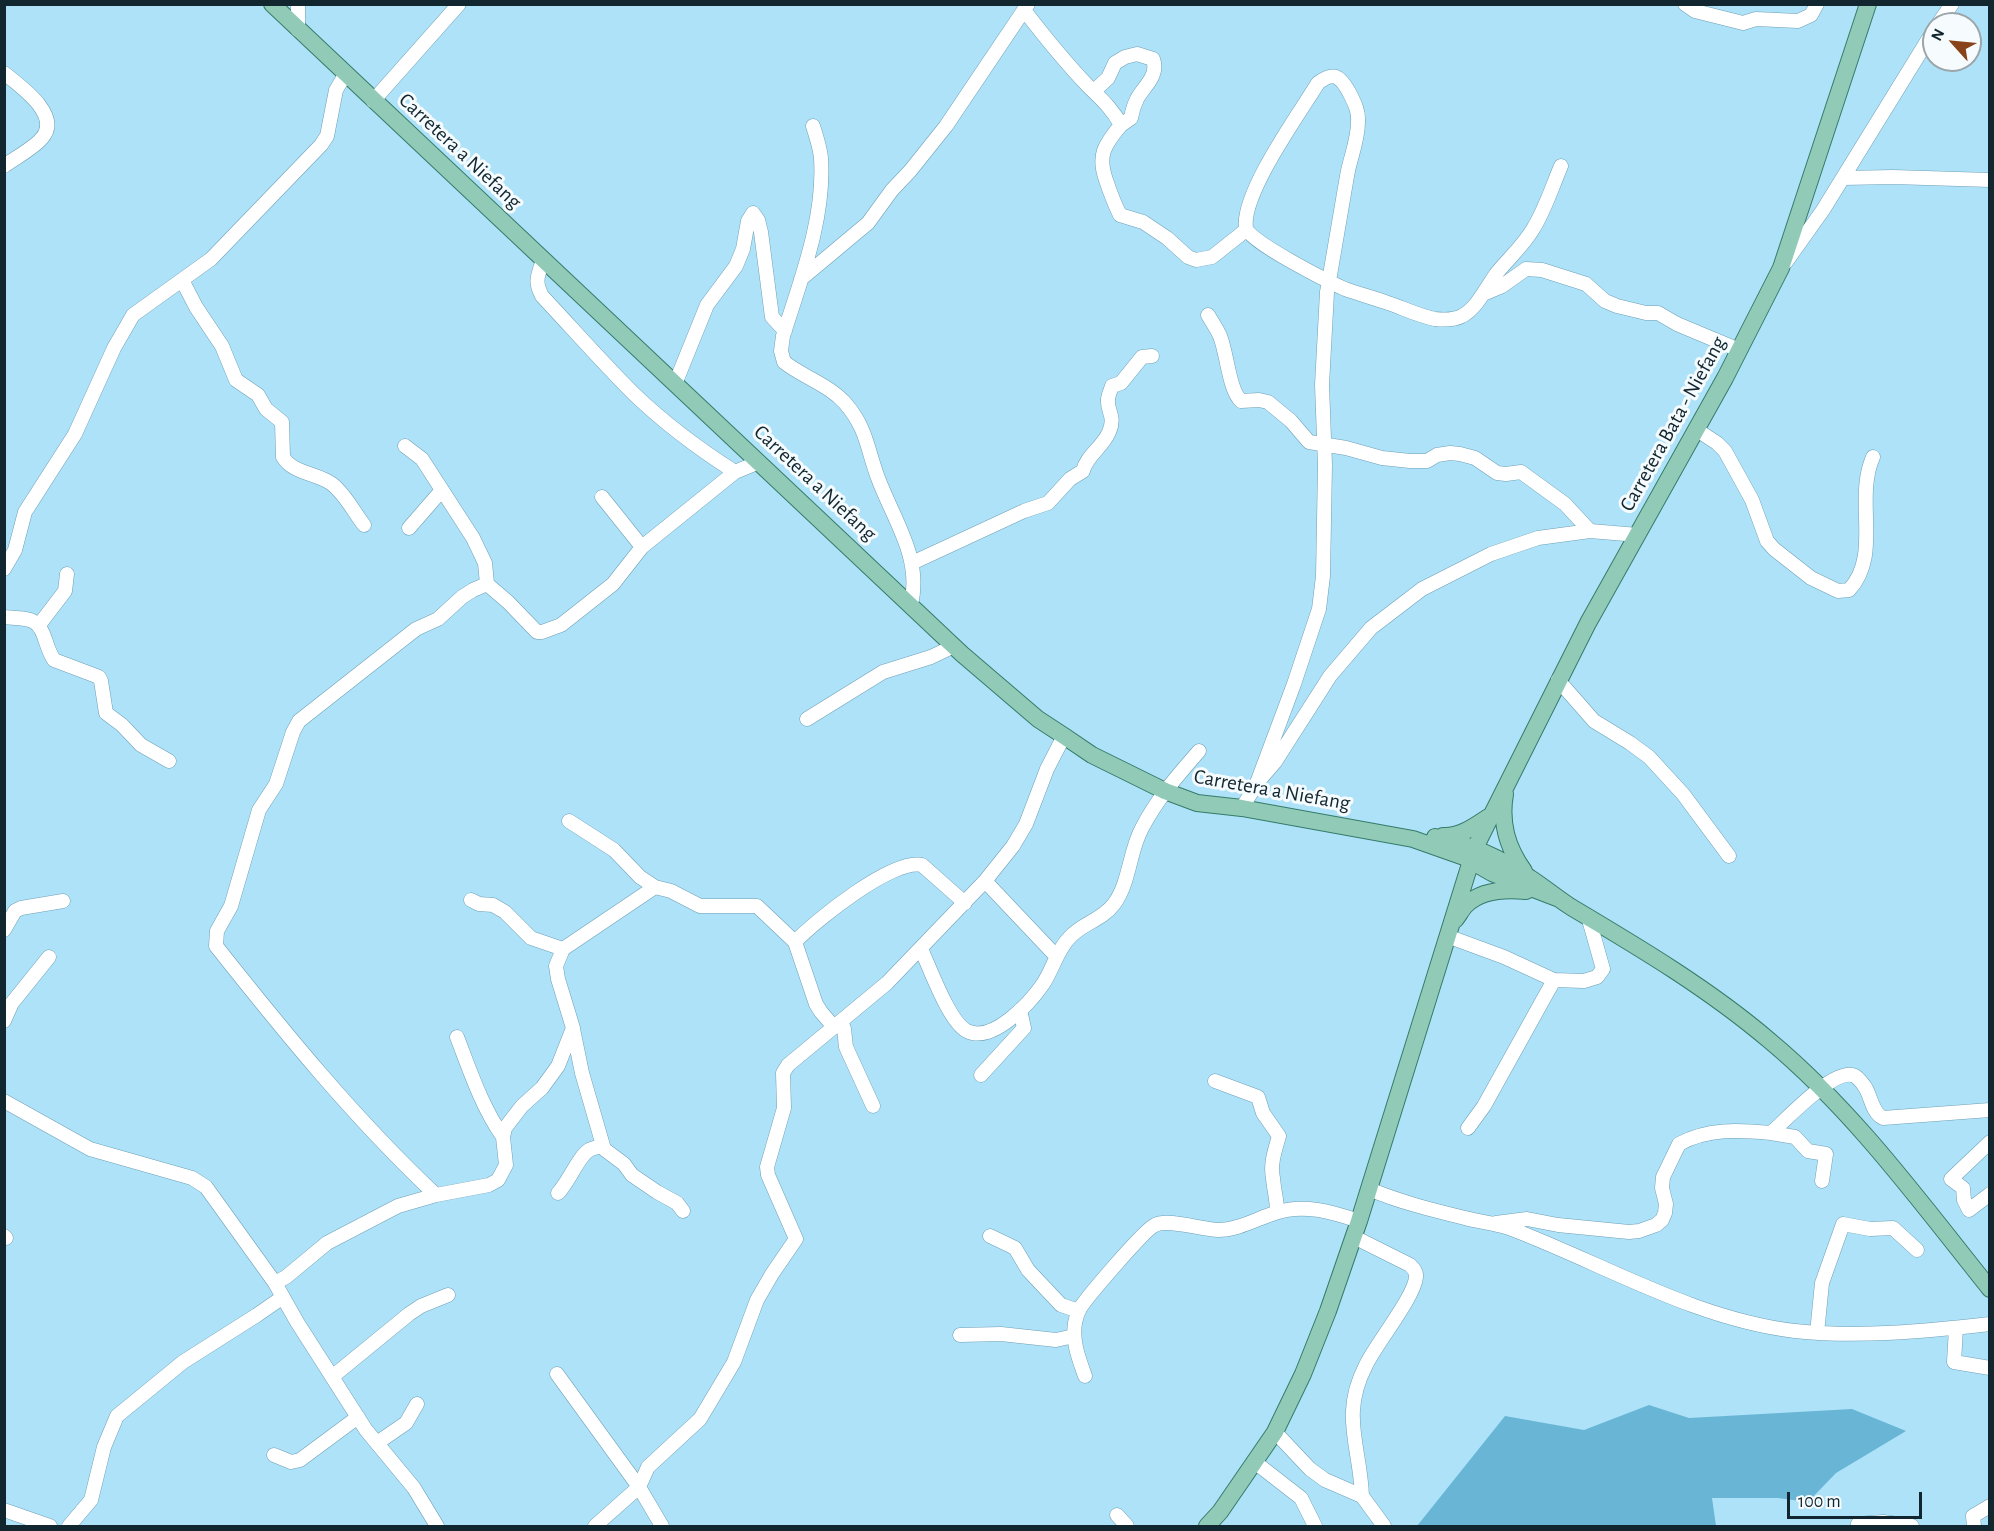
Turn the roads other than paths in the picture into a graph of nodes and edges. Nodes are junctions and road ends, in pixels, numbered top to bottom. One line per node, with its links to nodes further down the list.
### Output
1 (272, 4): 8 (main road, Carretera a Niefang)
2 (298, 4): 8 (street)
3 (459, 4): 13 (street)
4 (1685, 4): 5 (street)
5 (1817, 4)
6 (1868, 4): 22 (main road, Carretera Bata - Niefang)
7 (1026, 7): 12 (street); 23 (street)
8 (298, 30): 11 (main road, Carretera a Niefang)
9 (1922, 50): 18 (street)
10 (4, 73): 16 (street)
11 (345, 75): 13 (main road, Carretera a Niefang); 24 (street)
12 (1094, 92): 14 (street); 14 (street)
13 (373, 101): 21 (main road, Carretera a Niefang)
14 (1121, 125): 20 (street)
15 (813, 126): 23 (street)
16 (4, 166)
17 (1560, 166): 26 (street)
18 (1843, 178): 19 (street); 22 (street)
19 (1989, 180)
20 (1246, 230): 25 (street); 25 (street)
21 (543, 260): 31 (main road, Carretera a Niefang); 37 (street)
22 (1781, 268): 29 (main road, Carretera Bata - Niefang)
23 (801, 279): 28 (street)
24 (182, 280): 40 (street); 46 (street)
25 (1329, 281): 26 (street); 33 (street)
26 (1482, 295): 29 (street)
27 (1208, 315): 33 (street)
28 (785, 330): 31 (street); 45 (street)
29 (1739, 351): 32 (main road, Carretera Bata - Niefang)
30 (1152, 356): 45 (street)
31 (675, 384): 36 (main road, Carretera a Niefang)
32 (1697, 430): 35 (street); 43 (main road, Carretera Bata - Niefang)
33 (1324, 445): 42 (street); 59 (street)
34 (405, 446): 38 (street)
35 (1873, 457)
36 (759, 462): 37 (street); 49 (main road, Carretera a Niefang)
37 (735, 472): 44 (street)
38 (442, 490): 41 (street); 48 (street)
39 (602, 497): 44 (street)
40 (364, 525)
41 (409, 528)
42 (1590, 531): 43 (street); 59 (street)
43 (1638, 535): 53 (main road, Carretera Bata - Niefang)
44 (642, 547): 48 (street)
45 (912, 563): 49 (street)
46 (4, 569)
47 (67, 574): 51 (street)
48 (487, 584): 105 (street)
49 (911, 605): 52 (main road, Carretera a Niefang)
50 (4, 617): 51 (street)
51 (39, 625): 57 (street)
52 (954, 646): 54 (street); 55 (main road, Carretera a Niefang)
53 (1558, 680): 58 (main road, Carretera Bata - Niefang); 67 (street)
54 (807, 719)
55 (1064, 736): 60 (main road, Carretera a Niefang); 70 (street)
56 (1199, 751): 60 (street)
57 (170, 761)
58 (1508, 779): 62 (main road, Carretera Bata - Niefang); 68 (main road)
59 (1257, 783): 61 (street)
60 (1165, 791): 61 (main road, Carretera a Niefang); 83 (street)
61 (1242, 808): 64 (main road, Carretera a Niefang)
62 (1490, 816): 64 (main road); 66 (main road, Carretera Bata - Niefang)
63 (569, 821): 71 (street)
64 (1420, 837): 65 (main road); 66 (main road)
65 (1450, 851): 66 (main road); 69 (main road)
66 (1472, 854): 68 (main road); 69 (main road, Carretera Bata - Niefang); 72 (main road)
67 (1729, 856)
68 (1528, 876): 72 (main road)
69 (1464, 880): 78 (main road, Carretera Bata - Niefang)
70 (985, 881): 75 (street); 83 (street)
71 (656, 887): 79 (street); 80 (street)
72 (1550, 895): 76 (main road); 78 (main road)
73 (471, 900): 80 (street)
74 (63, 901): 77 (street)
75 (965, 903): 79 (street); 81 (street)
76 (1588, 916): 84 (street); 92 (main road)
77 (4, 930)
78 (1448, 932): 84 (street); 102 (main road, Carretera Bata - Niefang)
79 (795, 942): 87 (street)
80 (563, 949): 88 (street)
81 (921, 949): 85 (street); 87 (street)
82 (49, 957): 86 (street)
83 (1057, 957): 85 (street)
84 (1554, 980): 96 (street)
85 (1020, 1010): 90 (street)
86 (4, 1021)
87 (837, 1024): 94 (street); 133 (street)
88 (573, 1029): 98 (street); 100 (street)
89 (457, 1037): 98 (street)
90 (981, 1075)
91 (1215, 1081): 107 (street)
92 (1820, 1088): 95 (street); 97 (street); 114 (main road)
93 (4, 1101): 113 (street)
94 (873, 1106)
95 (1989, 1110)
96 (1468, 1128)
97 (1771, 1133): 101 (street); 109 (street)
98 (503, 1137): 105 (street)
99 (1989, 1142): 104 (street)
100 (603, 1146): 103 (street); 106 (street)
101 (1822, 1181)
102 (1369, 1189): 108 (main road, Carretera Bata - Niefang); 109 (street)
103 (558, 1193)
104 (1989, 1194)
105 (436, 1195): 113 (street)
106 (683, 1211)
107 (1277, 1212): 108 (street); 117 (street)
108 (1359, 1221): 111 (main road, Carretera Bata - Niefang)
109 (1491, 1224): 120 (street)
110 (990, 1236): 117 (street)
111 (1354, 1237): 129 (main road, Carretera Bata - Niefang); 134 (street)
112 (1917, 1250): 120 (street)
113 (275, 1283): 116 (street)
114 (1989, 1289)
115 (448, 1295): 125 (street)
116 (282, 1297): 125 (street); 140 (street)
117 (1079, 1311): 122 (street)
118 (1989, 1324): 119 (street)
119 (1956, 1328): 120 (street); 123 (street)
120 (1817, 1333)
121 (960, 1335): 122 (street)
122 (1074, 1336): 126 (street)
123 (1989, 1368)
124 (557, 1374): 133 (street)
125 (332, 1377): 128 (street)
126 (1085, 1377)
127 (417, 1404): 130 (street)
128 (358, 1417): 130 (street); 131 (street)
129 (1275, 1432): 132 (main road, Carretera Bata - Niefang); 134 (street)
130 (377, 1443): 141 (street)
131 (274, 1455)
132 (1256, 1462): 145 (main road, Carretera Bata - Niefang); 146 (street)
133 (639, 1487): 142 (street); 143 (street)
134 (1362, 1496): 147 (street)
135 (1989, 1506): 149 (street)
136 (4, 1510): 139 (street)
137 (1117, 1515): 144 (street)
138 (1858, 1524): 148 (street)
139 (50, 1527)
140 (69, 1527)
141 (437, 1527)
142 (595, 1527)
143 (662, 1527)
144 (1127, 1527)
145 (1207, 1527)
146 (1315, 1527)
147 (1384, 1527)
148 (1912, 1527)
149 (1974, 1527)

